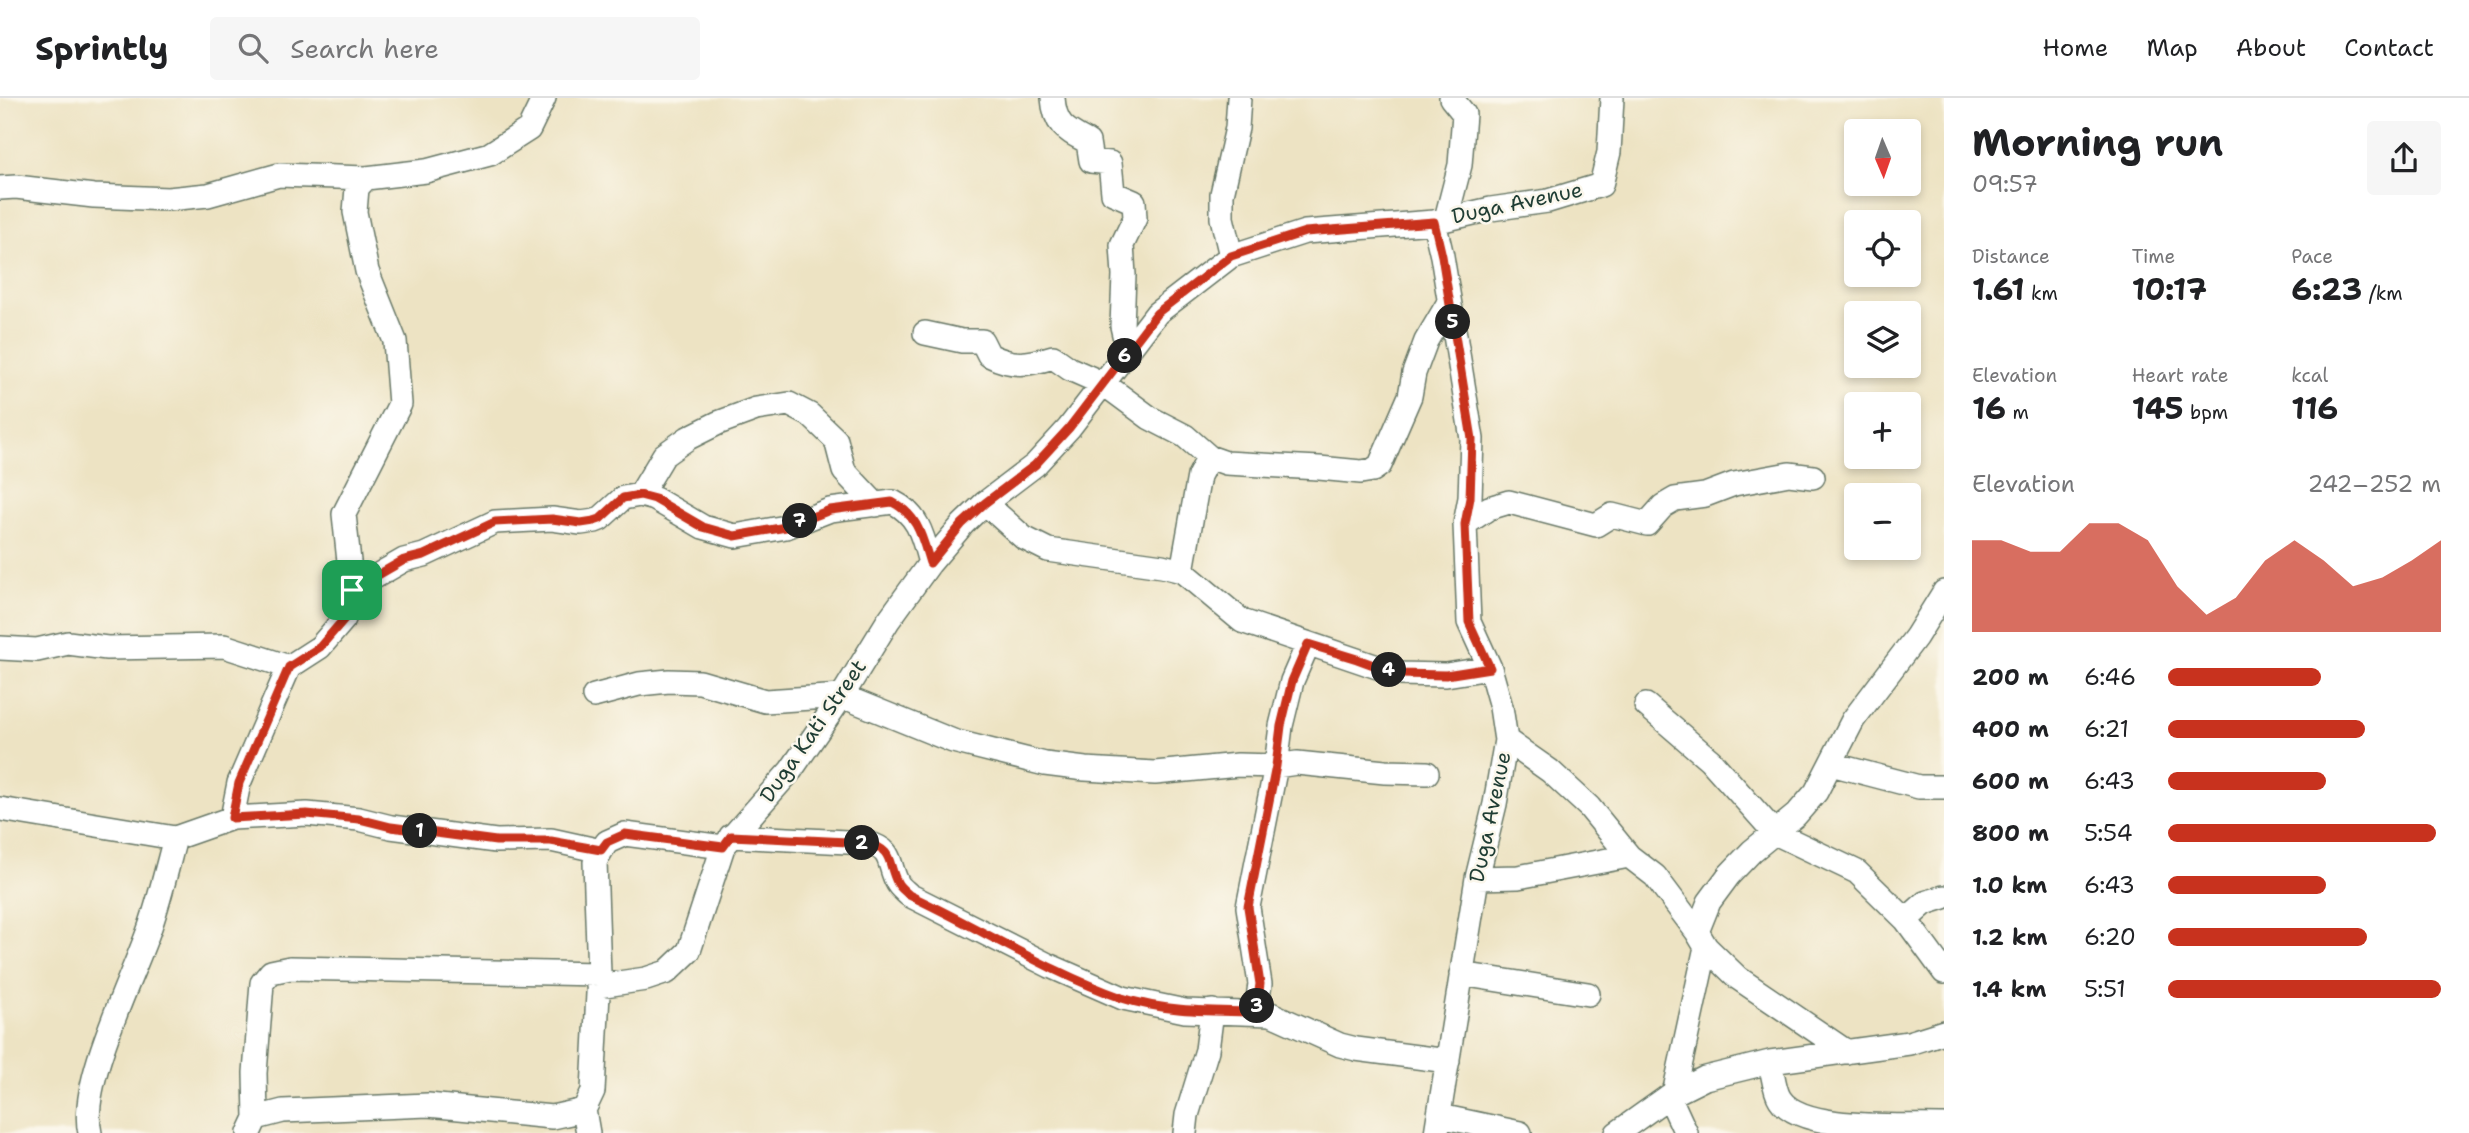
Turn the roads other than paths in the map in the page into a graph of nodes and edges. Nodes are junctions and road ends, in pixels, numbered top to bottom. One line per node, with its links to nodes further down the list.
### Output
1 (544, 98): 6 (street)
2 (1053, 98): 12 (street)
3 (1239, 98): 9 (street)
4 (1451, 98): 8 (street)
5 (1612, 98): 8 (street, Duga Avenue)
6 (366, 178): 7 (street); 22 (street)
7 (0, 188)
8 (1440, 220): 9 (street, Duga Kati Street); 10 (street, Duga Avenue)
9 (1231, 256): 12 (street, Duga Kati Street)
10 (1449, 302): 14 (street); 19 (street, Duga Avenue)
11 (925, 333): 13 (street)
12 (1128, 352): 13 (street, Duga Kati Street)
13 (1104, 384): 14 (street); 17 (street, Duga Kati Street)
14 (1209, 457): 21 (street)
15 (1813, 477): 19 (street)
16 (640, 495): 18 (street); 18 (street); 22 (street)
17 (985, 503): 20 (street, Duga Kati Street); 21 (street)
18 (876, 505): 20 (street)
19 (1465, 524): 27 (street, Duga Avenue)
20 (930, 563): 29 (street, Duga Kati Street)
21 (1182, 571): 24 (street)
22 (352, 590): 26 (street)
23 (1944, 592): 32 (street)
24 (1308, 644): 27 (street); 33 (street)
25 (0, 648): 26 (street)
26 (289, 667): 37 (street)
27 (1490, 668): 31 (street, Duga Avenue)
28 (594, 696): 29 (street)
29 (842, 696): 33 (street); 40 (street, Duga Kati Street)
30 (1646, 705): 38 (street)
31 (1506, 740): 42 (street); 43 (street, Duga Avenue)
32 (1831, 764): 35 (street); 38 (street)
33 (1276, 766): 34 (street); 52 (street)
34 (1427, 773)
35 (1944, 787)
36 (0, 809): 39 (street)
37 (232, 818): 39 (street); 41 (street)
38 (1775, 833): 45 (street); 46 (street)
39 (175, 838): 64 (street)
40 (727, 842): 41 (street); 49 (street); 51 (street)
41 (601, 850): 49 (street)
42 (1629, 856): 43 (street); 46 (street)
43 (1477, 878): 48 (street, Duga Avenue)
44 (1944, 897): 45 (street)
45 (1906, 920): 47 (street)
46 (1701, 940): 56 (street); 59 (street)
47 (1944, 972)
48 (1461, 974): 50 (street); 57 (street, Duga Avenue)
49 (598, 980): 60 (street); 62 (street)
50 (1588, 994)
51 (1212, 1011): 52 (street); 66 (street)
52 (1256, 1012): 57 (street)
53 (1944, 1032): 55 (street)
54 (1944, 1042): 55 (street)
55 (1909, 1043): 56 (street)
56 (1847, 1052): 58 (street)
57 (1448, 1061): 61 (street, Duga Avenue)
58 (1770, 1062): 59 (street); 63 (street)
59 (1671, 1095): 68 (street); 69 (street)
60 (584, 1110): 62 (street); 65 (street)
61 (1438, 1125): 67 (street)
62 (252, 1126)
63 (1944, 1126)
64 (90, 1133)
65 (588, 1133)
66 (1185, 1133)
67 (1520, 1133)
68 (1617, 1133)
69 (1686, 1133)

